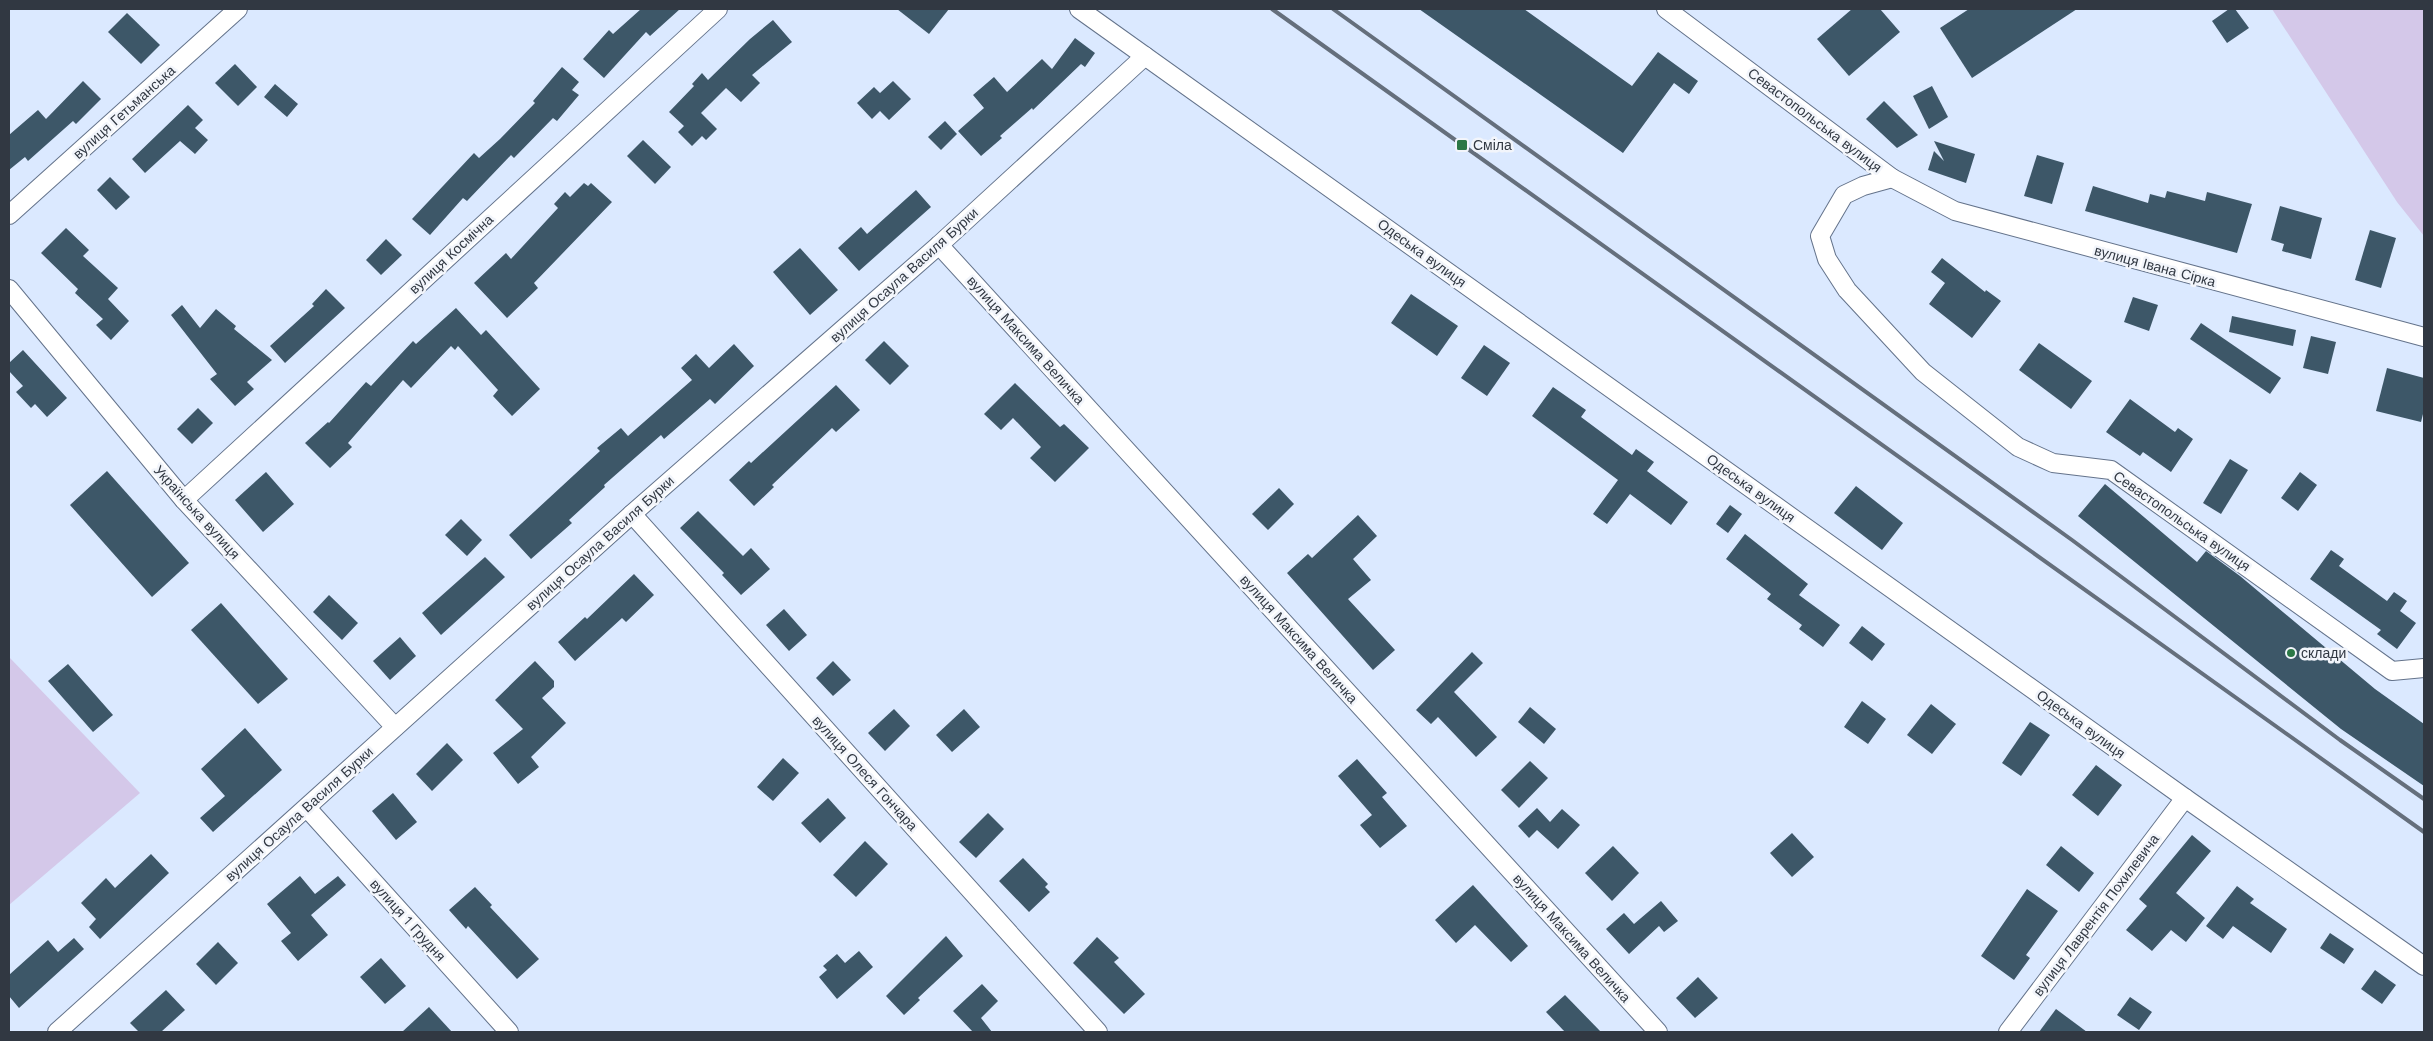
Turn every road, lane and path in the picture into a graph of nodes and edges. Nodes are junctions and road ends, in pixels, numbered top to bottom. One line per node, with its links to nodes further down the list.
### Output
1 (238, 9): 7 (street, вулиця Гетьманська)
2 (718, 9): 11 (street, вулиця Космічна)
3 (1079, 9): 5 (street, Одеська вулиця)
4 (1666, 9): 6 (street, Севастопольська вулиця)
5 (1145, 56): 8 (street, вулиця Осаула Василя Бурки); 15 (street, Одеська вулиця)
6 (1892, 178): 10 (street, вулиця Івана Сірка); 13 (street, Севастопольська вулиця)
7 (9, 215)
8 (939, 245): 12 (street, вулиця Осаула Василя Бурки); 21 (street, вулиця Максима Величка)
9 (9, 289): 11 (street, Українська вулиця)
10 (2424, 337)
11 (184, 500): 14 (street, Українська вулиця)
12 (632, 514): 14 (street, вулиця Осаула Василя Бурки); 20 (street, вулиця Олеся Гончара)
13 (2424, 668)
14 (395, 727): 16 (street, вулиця Осаула Василя Бурки)
15 (2185, 798): 17 (street, Одеська вулиця); 22 (street, вулиця Лаврентія Похилевича)
16 (307, 808): 18 (street, вулиця Осаула Василя Бурки); 19 (street, вулиця 1 Грудня)
17 (2424, 966)
18 (57, 1032)
19 (510, 1032)
20 (1098, 1032)
21 (1658, 1032)
22 (2008, 1032)

